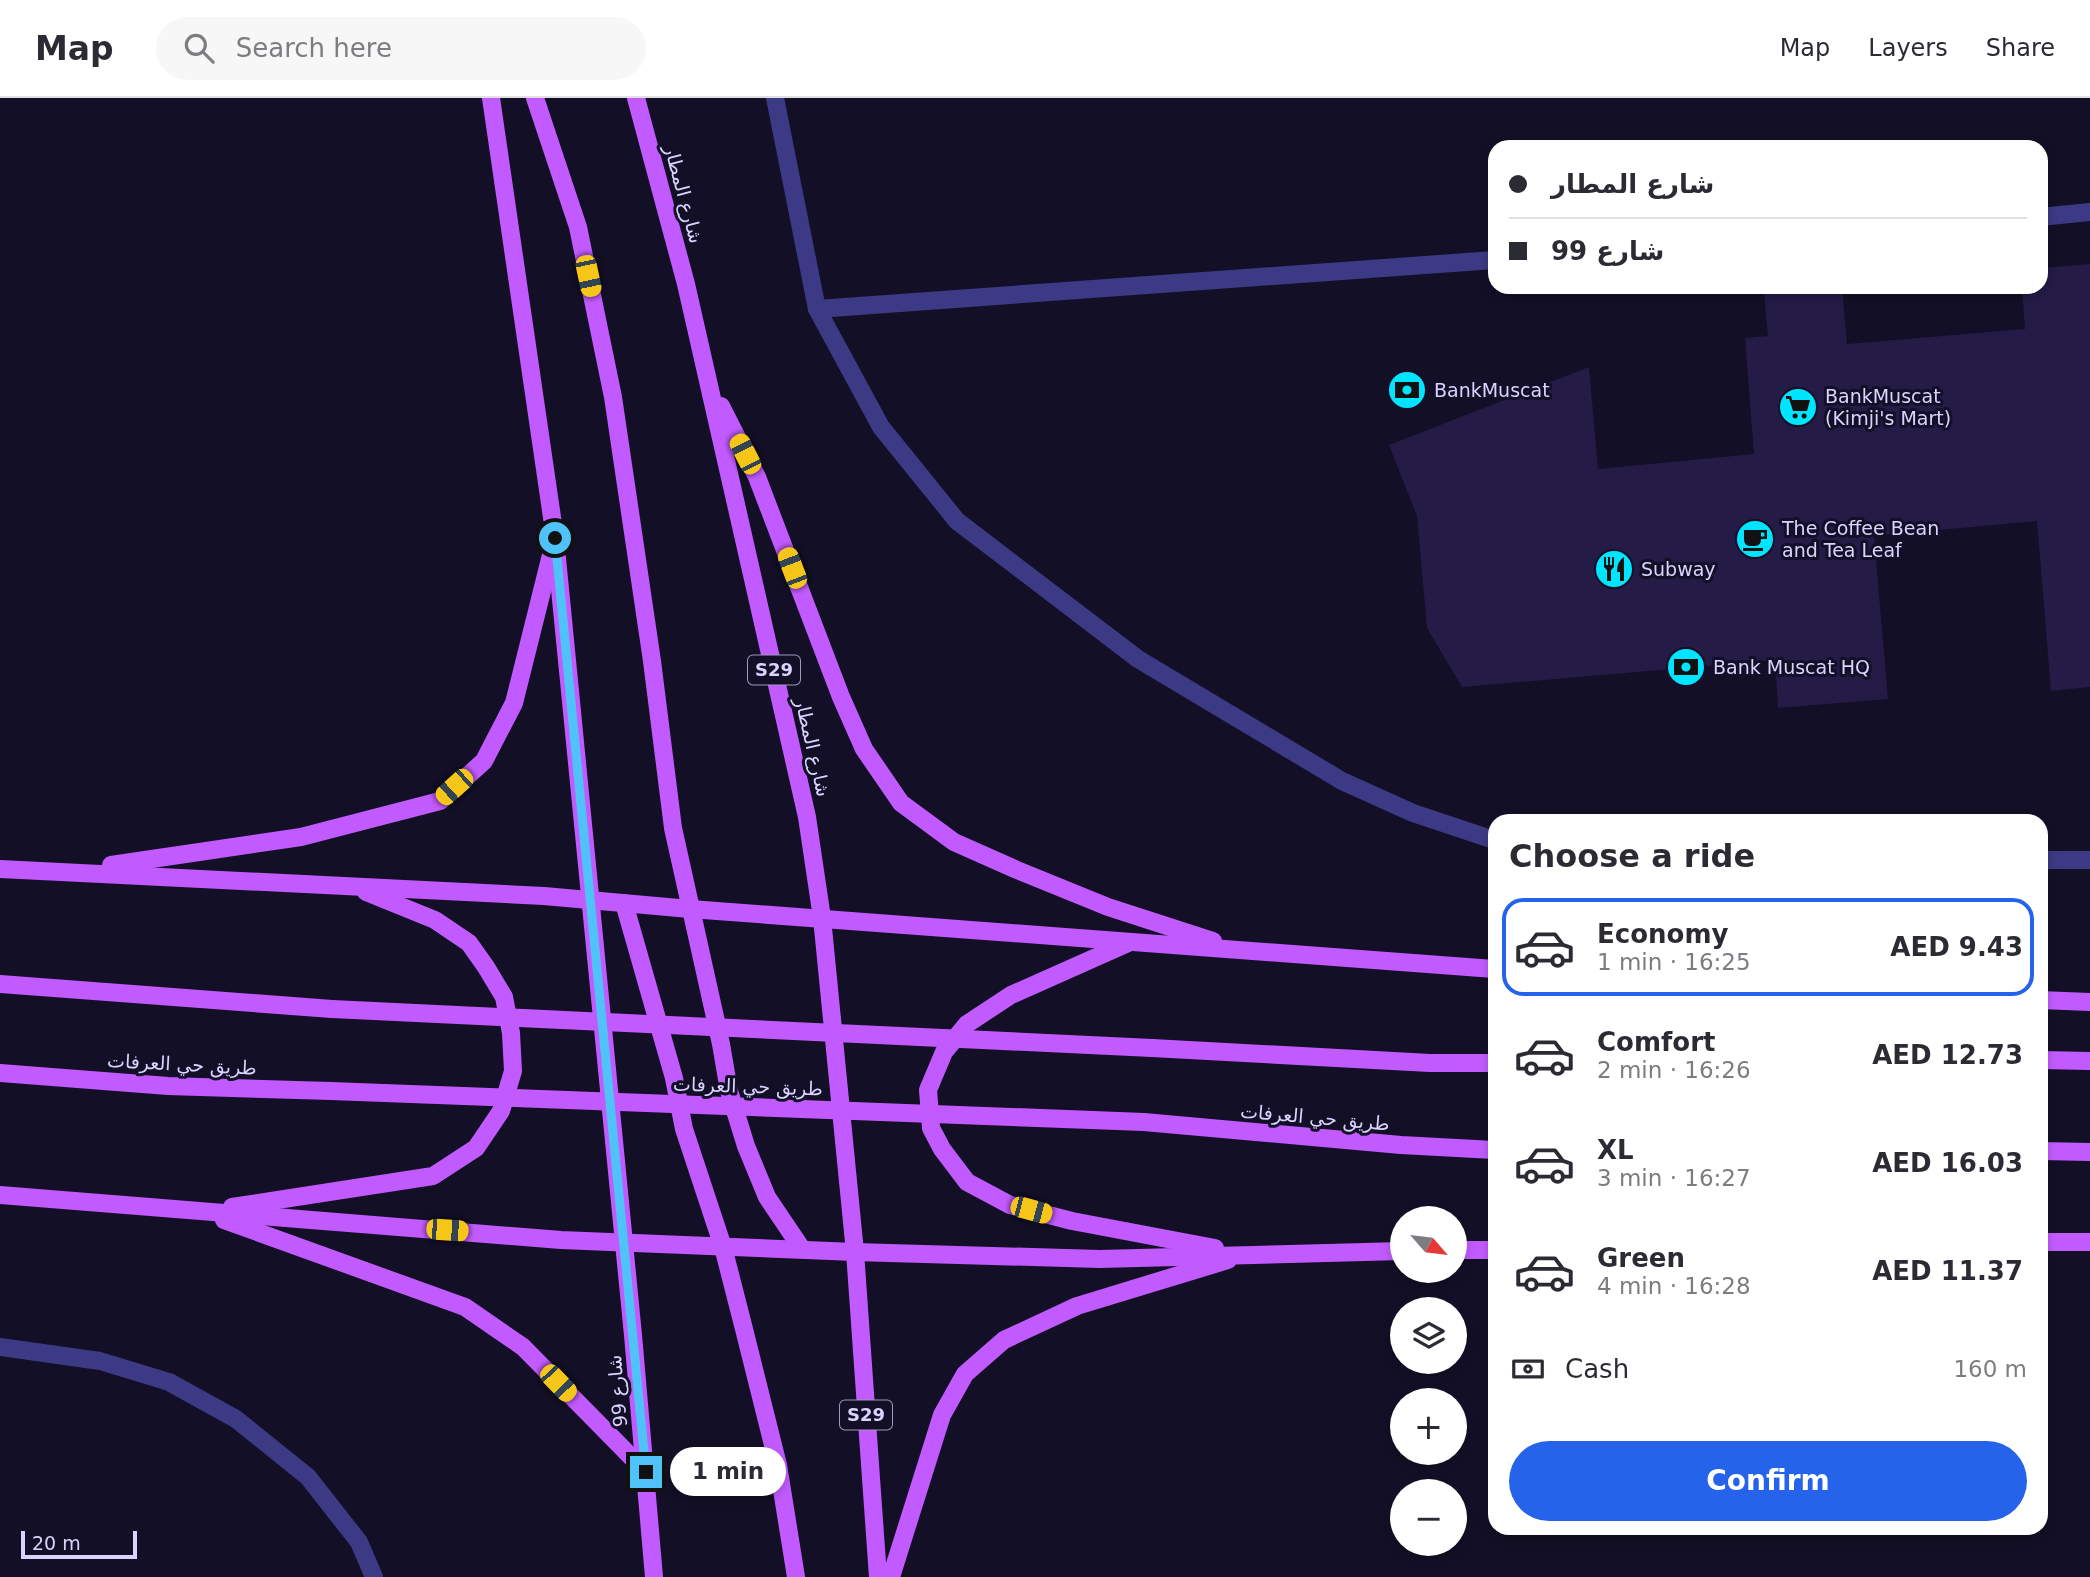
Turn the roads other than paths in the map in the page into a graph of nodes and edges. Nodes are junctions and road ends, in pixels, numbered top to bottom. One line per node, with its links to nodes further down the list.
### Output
1 (491, 98): 10 (main road)
2 (535, 98): 19 (main road)
3 (636, 98): 9 (main road, شارع المطار / S29)
4 (775, 98): 8 (street)
5 (2090, 212): 6 (street)
6 (2048, 216)
7 (1488, 260): 8 (street)
8 (817, 309): 11 (street)
9 (708, 382): 20 (main road, شارع المطار / S29); 22 (main road)
10 (555, 538): 15 (main road); 17 (main road)
11 (1488, 838)
12 (2048, 860): 13 (street)
13 (2090, 860)
14 (0, 869): 15 (main road)
15 (72, 871): 16 (main road)
16 (353, 886): 17 (main road); 35 (main road)
17 (589, 900): 18 (main road); 38 (main road)
18 (624, 902): 19 (main road); 39 (main road)
19 (690, 909): 20 (main road); 40 (main road)
20 (822, 918): 21 (main road); 44 (main road, شارع المطار / S29)
21 (1131, 942): 22 (main road); 45 (main road)
22 (1242, 950): 23 (main road)
23 (1488, 968)
24 (0, 984): 29 (main road, bridge)
25 (2048, 1000): 26 (main road)
26 (2090, 1002)
27 (2048, 1060): 28 (main road)
28 (2090, 1061)
29 (1488, 1063)
30 (0, 1073): 31 (main road, طريق حي العرفات, bridge)
31 (1488, 1150)
32 (2048, 1151): 33 (main road)
33 (2090, 1152)
34 (0, 1195): 35 (main road)
35 (201, 1212): 38 (main road); 47 (main road)
36 (2048, 1242): 37 (main road)
37 (2090, 1242)
38 (623, 1243): 39 (main road); 47 (main road, 99 شارع)
39 (723, 1247): 40 (main road); 50 (main road)
40 (802, 1249): 44 (main road)
41 (1467, 1250): 42 (main road)
42 (1488, 1250)
43 (1390, 1251): 45 (main road)
44 (855, 1252): 45 (main road); 51 (main road, S29)
45 (1248, 1254): 52 (main road)
46 (0, 1347): 48 (street)
47 (646, 1472): 49 (main road, 99 شارع)
48 (374, 1577)
49 (654, 1577)
50 (796, 1577)
51 (878, 1577)
52 (891, 1577)

